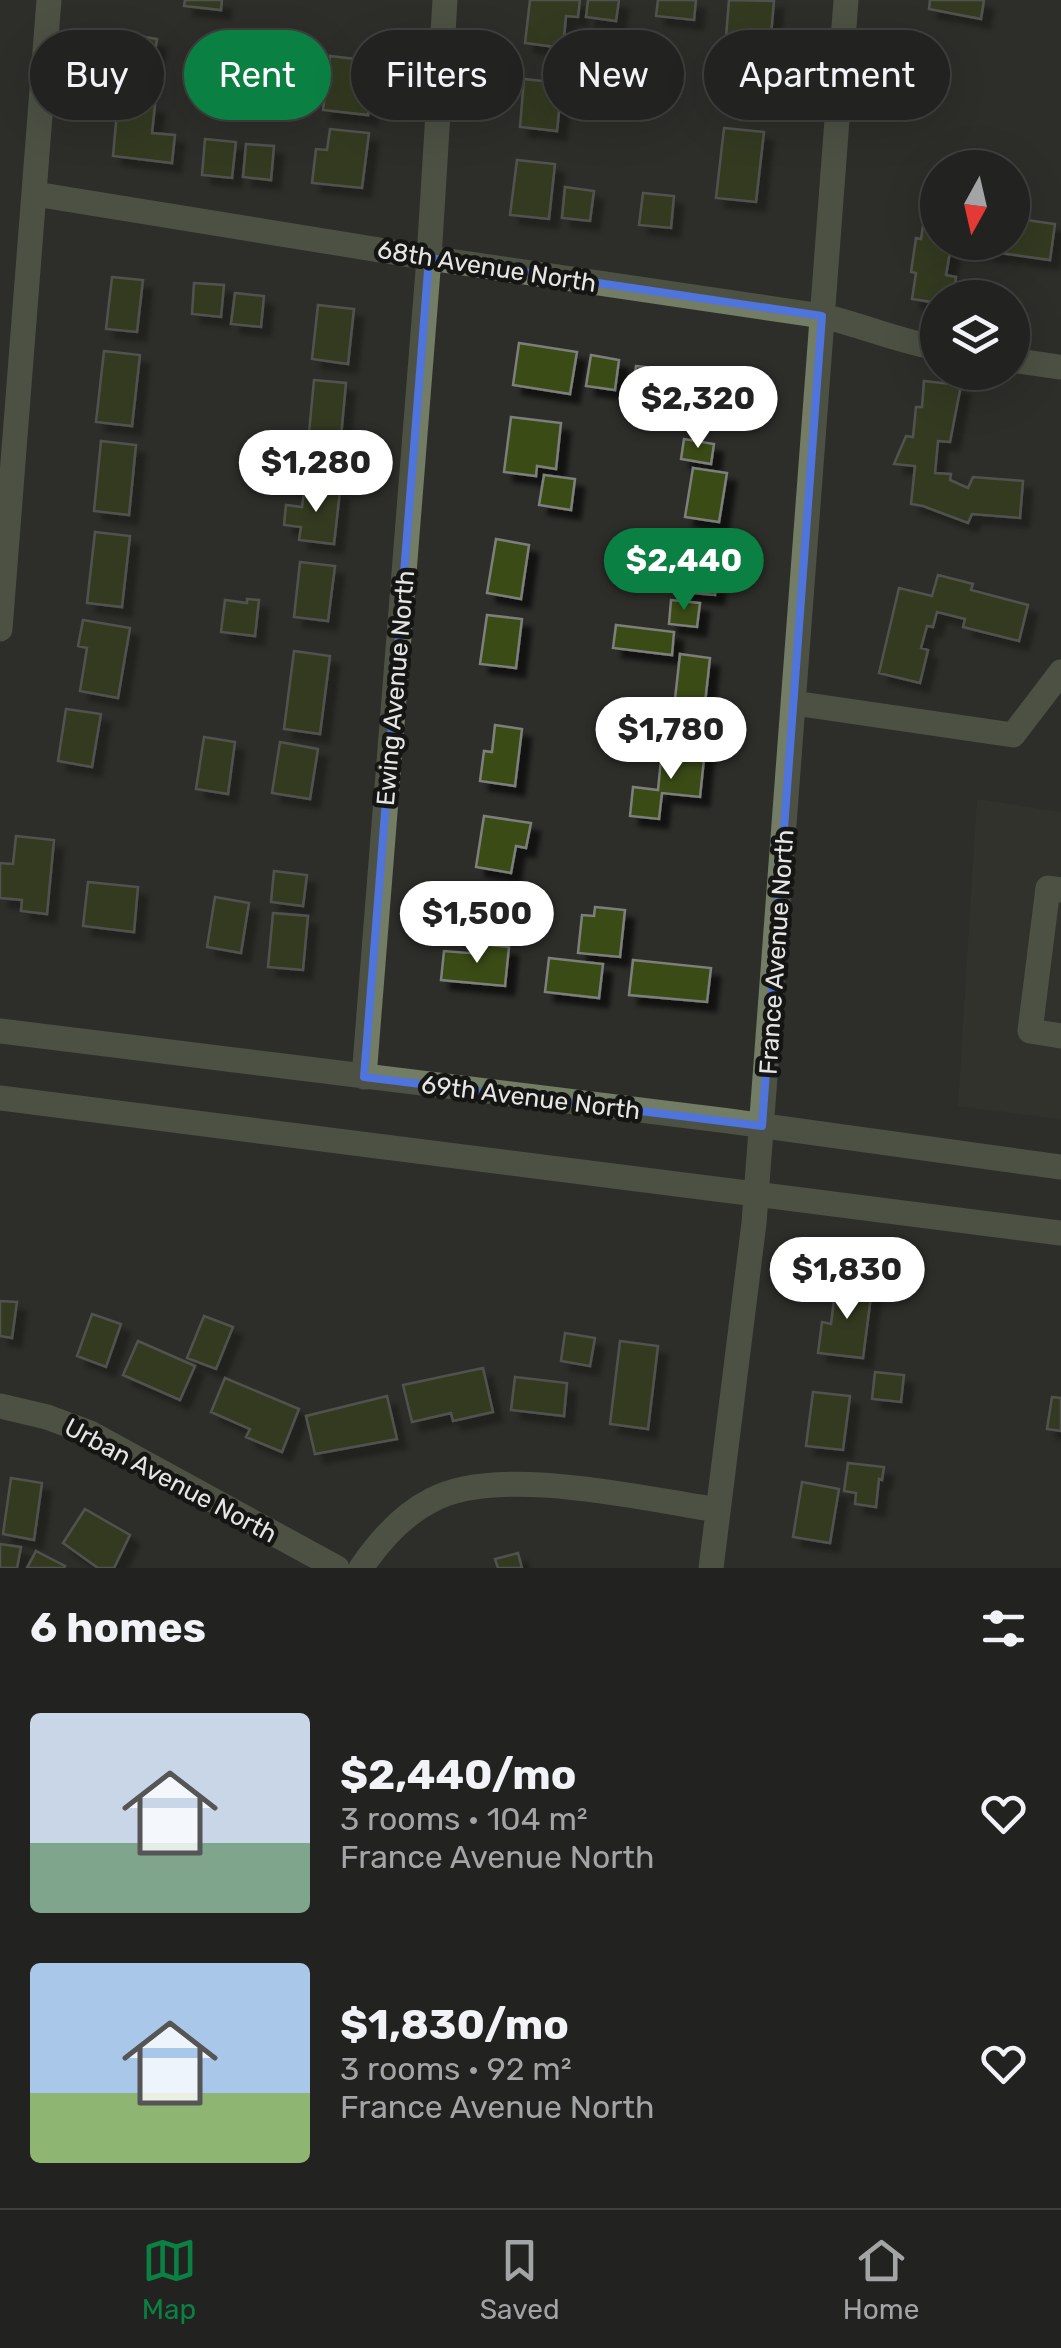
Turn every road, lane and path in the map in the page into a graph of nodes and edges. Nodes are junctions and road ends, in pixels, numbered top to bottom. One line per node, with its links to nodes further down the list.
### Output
1 (49, 0): 4 (street)
2 (445, 0): 5 (street, Ewing Avenue North)
3 (846, 0): 6 (street, France Avenue North)
4 (34, 194): 5 (street, 68th Avenue North); 10 (street)
5 (429, 258): 6 (street, 68th Avenue North); 17 (street, Ewing Avenue North)
6 (822, 316): 7 (street, 68th Avenue North); 12 (street, France Avenue North)
7 (920, 345)
8 (1030, 363): 9 (street)
9 (1060, 369)
10 (0, 629)
11 (1061, 672): 12 (street)
12 (794, 702): 19 (street, France Avenue North)
13 (1061, 890): 14 (street)
14 (1050, 957): 16 (street)
15 (0, 1032): 17 (street, 69th Avenue North)
16 (1061, 1036)
17 (364, 1077): 19 (street, 69th Avenue North)
18 (0, 1098): 21 (street)
19 (762, 1126): 20 (street, 69th Avenue North); 21 (street, France Avenue North)
20 (1061, 1166)
21 (756, 1194): 22 (street); 24 (street)
22 (1061, 1233)
23 (0, 1406): 25 (street, Urban Avenue North)
24 (718, 1510): 26 (street); 27 (street)
25 (336, 1568)
26 (361, 1568)
27 (711, 1568)

